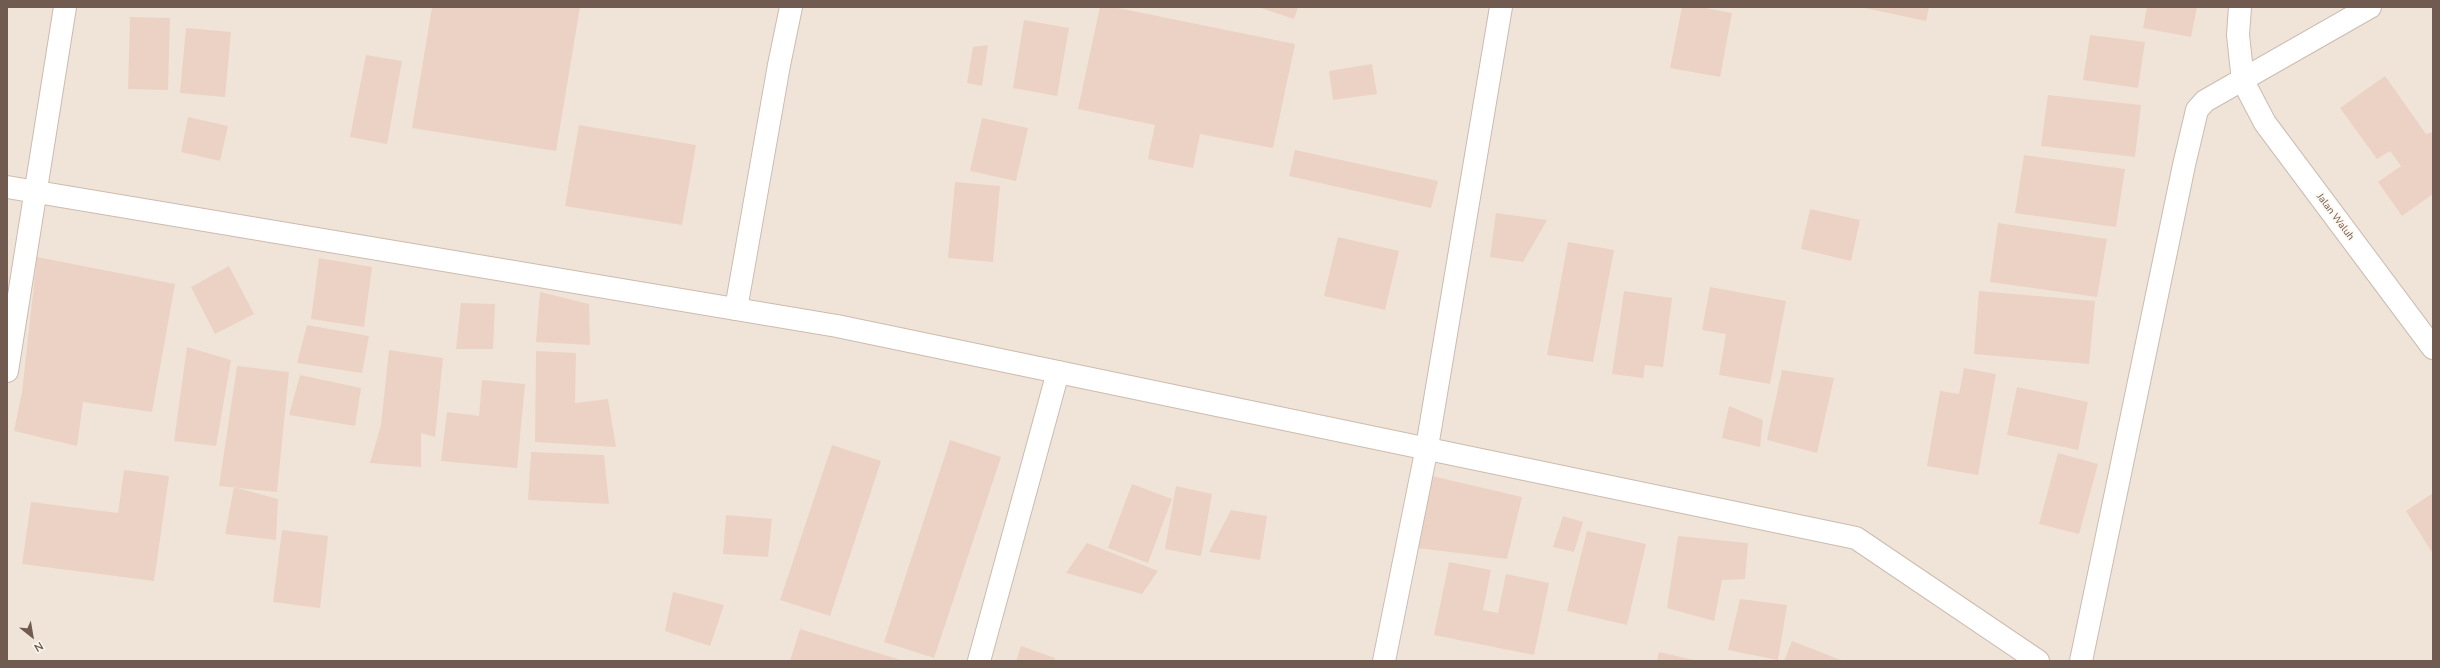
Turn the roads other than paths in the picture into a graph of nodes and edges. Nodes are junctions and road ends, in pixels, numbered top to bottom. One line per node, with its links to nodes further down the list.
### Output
1 (65, 7): 8 (street)
2 (792, 7): 9 (street)
3 (1501, 7): 13 (street)
4 (2240, 7): 6 (street)
5 (2370, 7): 6 (street)
6 (2243, 81): 10 (street, Jalan Waluh); 17 (street)
7 (7, 187): 8 (street)
8 (35, 192): 9 (street); 11 (street)
9 (736, 309): 12 (street)
10 (2433, 348)
11 (7, 371)
12 (1058, 372): 13 (street); 14 (street)
13 (1427, 447): 15 (street); 16 (street)
14 (979, 661)
15 (1384, 661)
16 (2038, 661)
17 (2081, 661)

